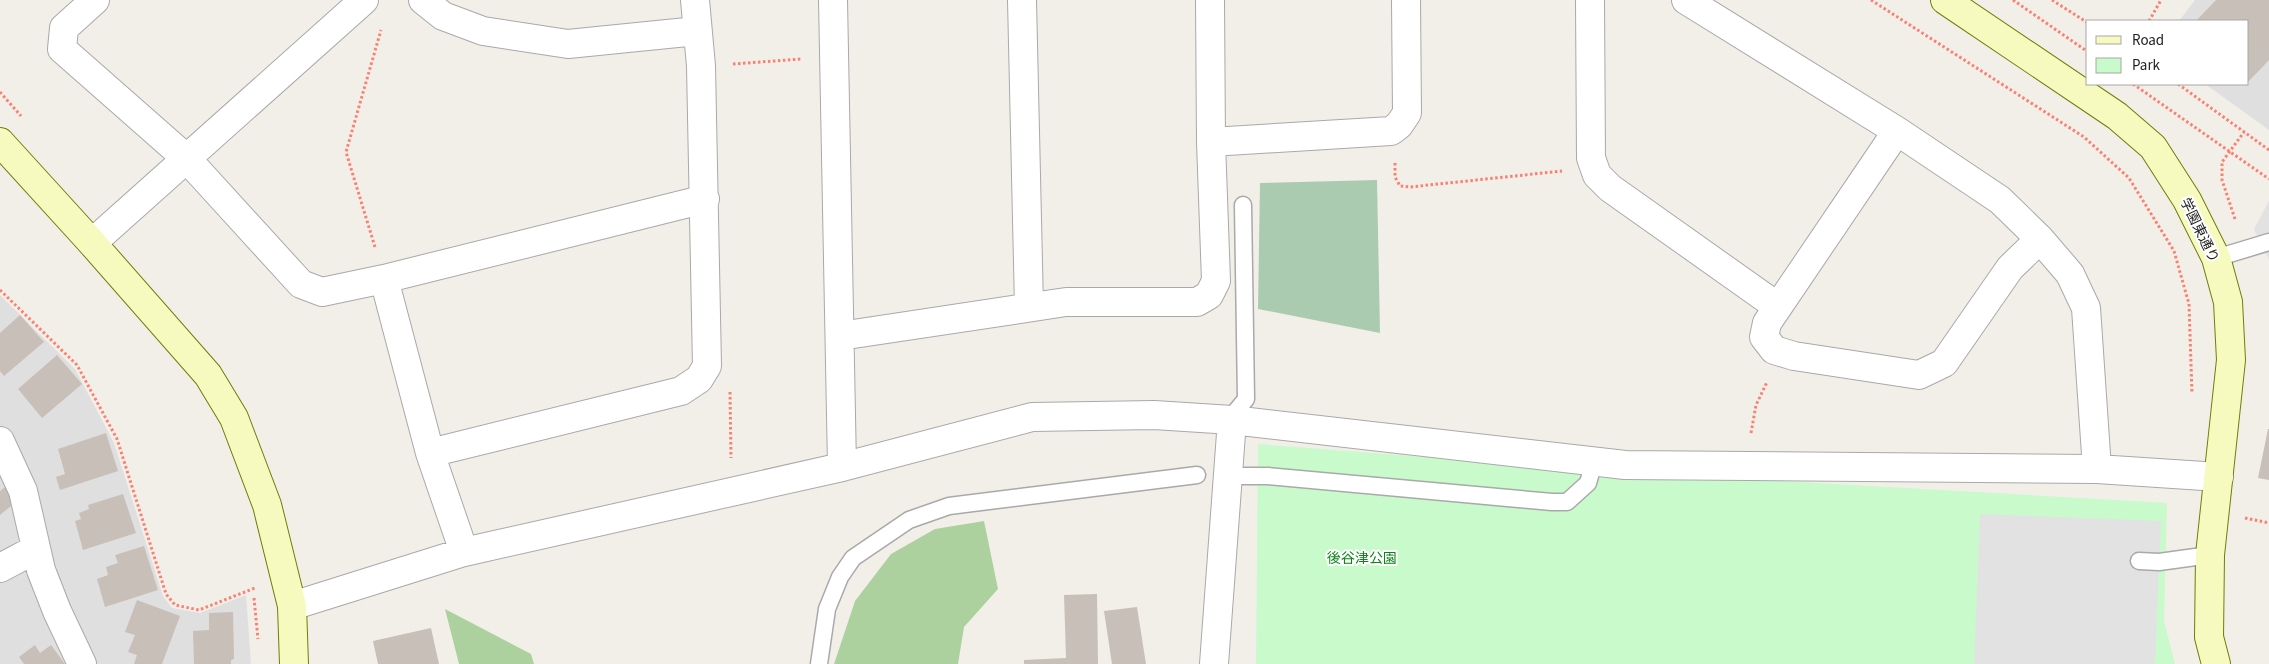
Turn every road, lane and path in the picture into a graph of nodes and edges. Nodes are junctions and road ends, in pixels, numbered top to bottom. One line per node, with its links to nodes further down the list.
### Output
1 (95, 0): 29 (street)
2 (364, 0): 29 (street)
3 (423, 0): 18 (street)
4 (695, 0): 18 (street)
5 (833, 0): 20 (street)
6 (1022, 0): 40 (street)
7 (1210, 0): 27 (street)
8 (1406, 0): 24 (street)
9 (1590, 0): 30 (street)
10 (1686, 0): 25 (street)
11 (1945, 0): 37 (street, 学園東通り)
12 (2013, 0): 19 (path)
13 (2052, 0): 17 (path)
14 (2161, 0): 16 (path)
15 (384, 20): 38 (path)
16 (2150, 20)
17 (2086, 21)
18 (697, 31): 21 (street)
19 (2086, 51)
20 (834, 56): 21 (path); 42 (street)
21 (701, 66): 32 (street)
22 (2134, 85): 31 (path)
23 (2179, 85): 28 (path)
24 (1399, 125): 27 (street); 30 (path)
25 (1897, 131): 34 (street); 41 (street)
26 (0, 142): 35 (street)
27 (1210, 142): 40 (street)
28 (2269, 150)
29 (187, 159): 35 (street); 38 (street)
30 (1595, 168): 41 (street)
31 (2269, 179)
32 (705, 199): 38 (street); 47 (street)
33 (1243, 205): 44 (lane)
34 (2040, 239): 43 (street); 50 (street)
35 (92, 242): 61 (street)
36 (2269, 242): 37 (lane)
37 (2216, 258): 53 (street, 学園東通り)
38 (384, 279): 47 (street)
39 (0, 290): 63 (path)
40 (1029, 307): 42 (street)
41 (1778, 307): 43 (street)
42 (840, 336): 49 (street)
43 (1781, 352): 45 (path)
44 (1232, 420): 48 (street); 49 (street); 69 (street)
45 (1750, 438)
46 (0, 442): 56 (street)
47 (430, 453): 57 (street)
48 (1594, 462): 50 (street); 52 (lane)
49 (842, 467): 57 (street)
50 (2097, 469): 53 (street)
51 (1197, 475): 68 (lane)
52 (1240, 476)
53 (2219, 477): 58 (street, 学園東通り)
54 (2242, 517): 55 (path)
55 (2269, 523)
56 (36, 550): 60 (street); 66 (street)
57 (464, 552): 64 (street)
58 (2210, 555): 59 (lane); 70 (street, 学園東通り)
59 (2139, 561)
60 (0, 568)
61 (284, 575): 63 (path); 64 (street)
62 (252, 581): 63 (path)
63 (254, 588): 65 (path)
64 (292, 606): 67 (street)
65 (259, 646)
66 (82, 664)
67 (294, 664)
68 (819, 664)
69 (1214, 664)
70 (2216, 664)

